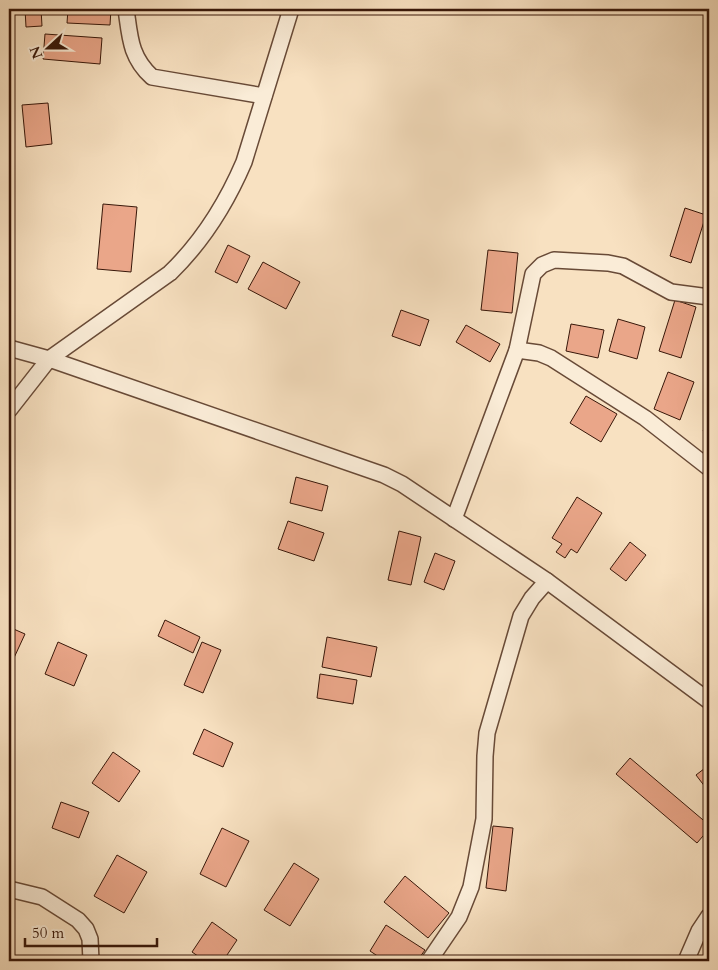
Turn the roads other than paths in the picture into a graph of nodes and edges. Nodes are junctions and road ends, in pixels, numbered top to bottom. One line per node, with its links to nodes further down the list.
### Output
1 (126, 9): 3 (street)
2 (291, 9): 3 (street)
3 (264, 96): 7 (street)
4 (709, 297): 6 (street)
5 (9, 348): 7 (street)
6 (516, 350): 9 (street); 10 (street)
7 (50, 359): 8 (street); 10 (street)
8 (9, 410)
9 (709, 468)
10 (454, 520): 11 (street)
11 (547, 581): 12 (street); 16 (street)
12 (709, 701)
13 (9, 889): 15 (street)
14 (709, 916): 17 (street)
15 (91, 961)
16 (429, 961)
17 (686, 961)

